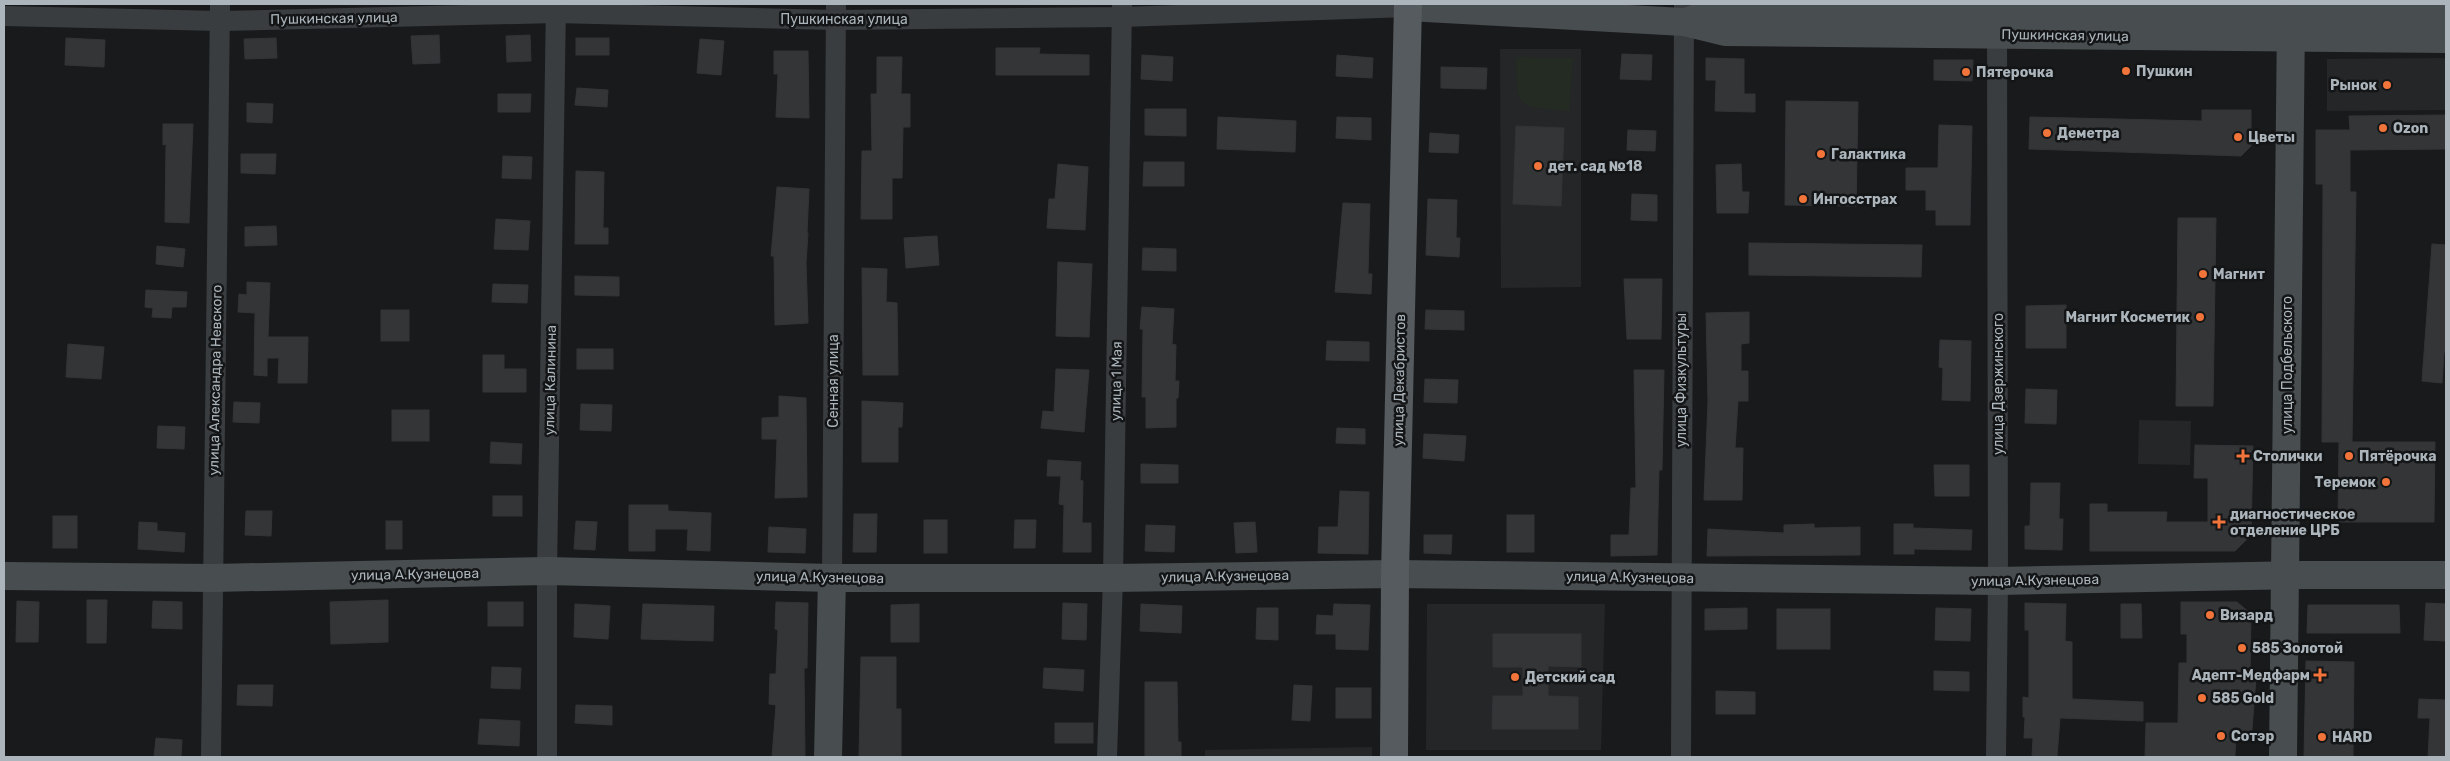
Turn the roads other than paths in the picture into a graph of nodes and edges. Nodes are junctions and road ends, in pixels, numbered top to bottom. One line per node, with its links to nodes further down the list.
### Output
1 (1408, 6): 3 (street, Пушкинская улица); 6 (main road, Пушкинская улица); 13 (main road, улица Декабристов)
2 (556, 8): 4 (street, Пушкинская улица); 5 (street, Пушкинская улица); 12 (street, улица Калинина)
3 (1122, 10): 5 (street, Пушкинская улица); 19 (street, улица 1 Мая)
4 (220, 12): 8 (street, Пушкинская улица); 17 (street, улица Александра Невского)
5 (836, 12): 18 (street, Сенная улица)
6 (1684, 13): 10 (main road, Пушкинская улица); 20 (street, улица Физкультуры)
7 (2446, 15): 9 (main road, Пушкинская улица)
8 (4, 16)
9 (2291, 18): 10 (main road, Пушкинская улица); 11 (main road, Пушкинская улица); 14 (main road, улица Подбельского)
10 (1997, 23): 21 (street, улица Дзержинского)
11 (2446, 39)
12 (547, 571): 17 (main road, улица А.Кузнецова); 18 (main road, улица А.Кузнецова); 23 (street, улица Калинина)
13 (1395, 574): 19 (main road, улица А.Кузнецова); 20 (main road, улица А.Кузнецова); 26 (main road, улица Декабристов)
14 (2286, 575): 16 (main road, улица А.Кузнецова); 21 (main road, улица А.Кузнецова); 29 (main road, улица Подбельского)
15 (4, 576): 17 (main road, улица А.Кузнецова)
16 (2446, 576)
17 (213, 578): 22 (street, улица Александра Невского)
18 (832, 578): 19 (main road, улица А.Кузнецова); 24 (main road, Сенная улица)
19 (1113, 578): 25 (street, улица 1 Мая)
20 (1680, 578): 21 (main road, улица А.Кузнецова); 27 (street, улица Физкультуры)
21 (1998, 581): 28 (street, улица Дзержинского)
22 (212, 757)
23 (547, 757)
24 (828, 757)
25 (1107, 757)
26 (1394, 757)
27 (1681, 757)
28 (1996, 757)
29 (2283, 757)

